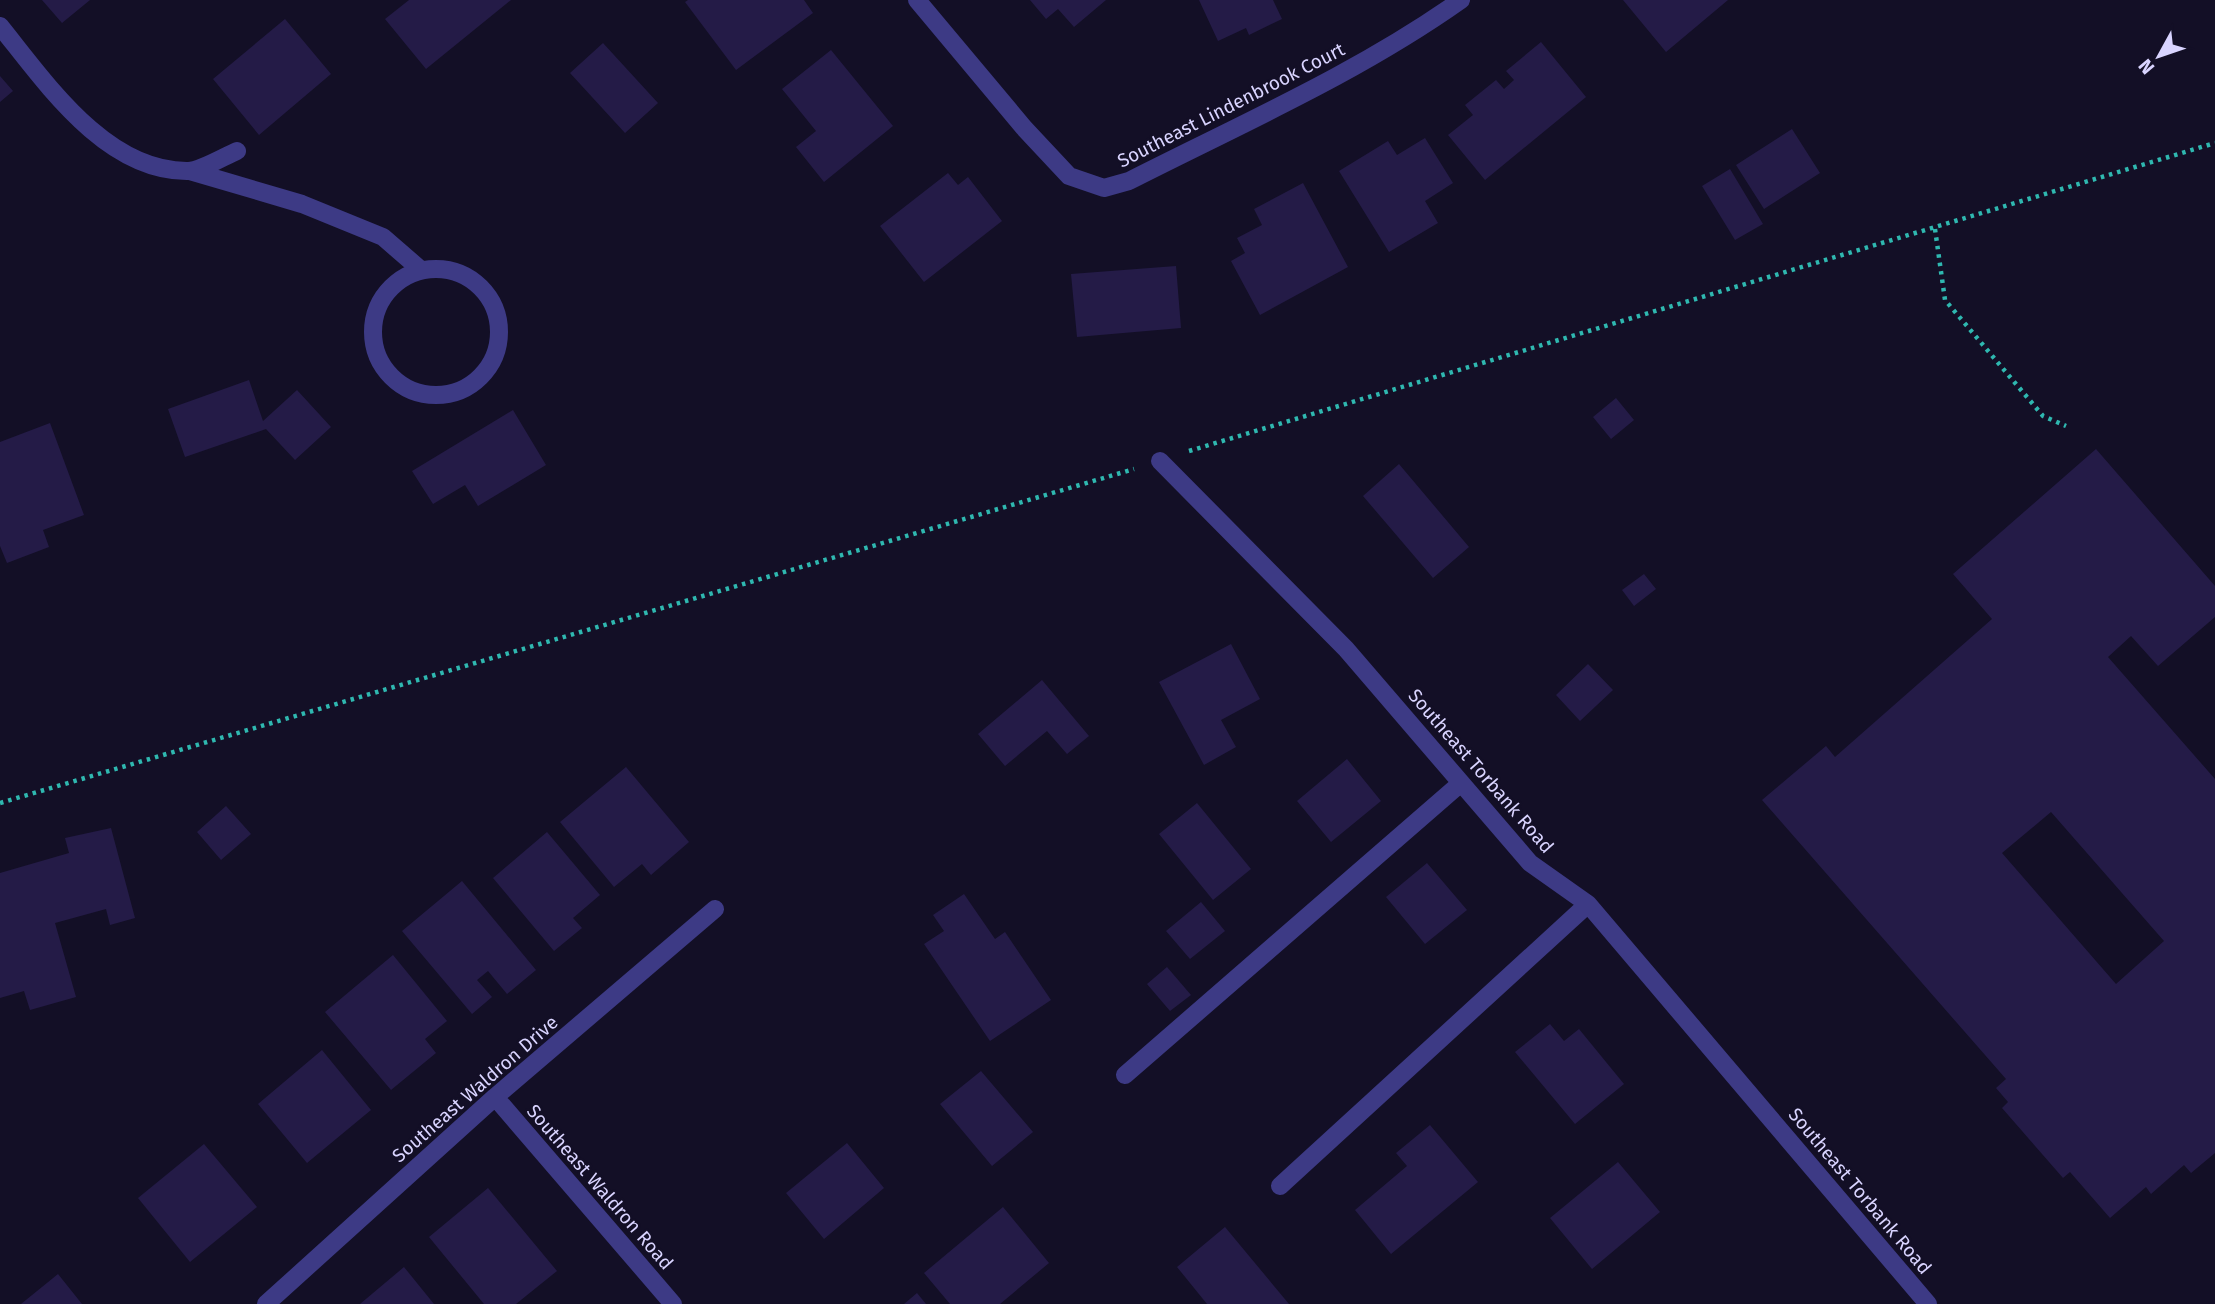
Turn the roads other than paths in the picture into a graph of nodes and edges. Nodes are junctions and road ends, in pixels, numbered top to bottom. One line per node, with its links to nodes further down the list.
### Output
1 (917, 0): 2 (street, Southeast Lindenbrook Court)
2 (1461, 0)
3 (0, 26): 5 (street)
4 (237, 151): 5 (street)
5 (190, 171): 6 (street)
6 (421, 270): 6 (street)
7 (1160, 461): 8 (street, Southeast Torbank Road)
8 (1461, 783): 9 (street, Southeast Torbank Road); 11 (street)
9 (1588, 904): 13 (street); 16 (street, Southeast Torbank Road)
10 (715, 909): 12 (street, Southeast Waldron Drive)
11 (1125, 1075)
12 (495, 1097): 14 (street, Southeast Waldron Drive); 15 (street, Southeast Waldron Road)
13 (1279, 1186)
14 (266, 1304)
15 (673, 1304)
16 (1928, 1304)

